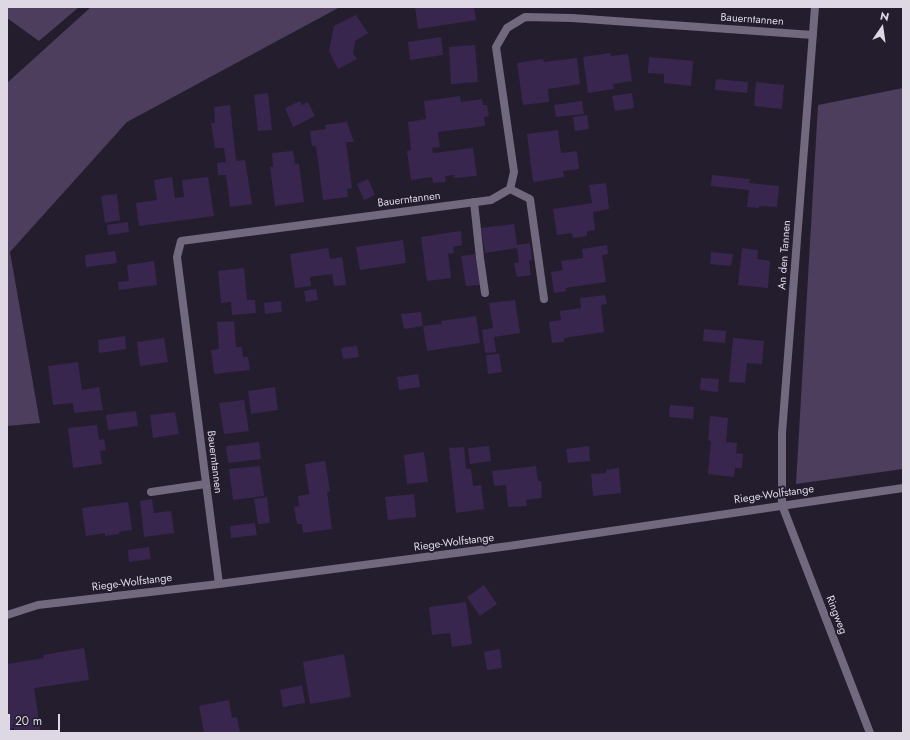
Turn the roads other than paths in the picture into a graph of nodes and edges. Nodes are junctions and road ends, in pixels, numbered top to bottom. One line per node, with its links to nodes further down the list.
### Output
1 (815, 7): 2 (street, An den Tannen)
2 (813, 35): 3 (street, Bauerntannen); 10 (street, An den Tannen)
3 (510, 189): 4 (street, Bauerntannen); 6 (street)
4 (474, 202): 5 (street); 7 (street, Bauerntannen)
5 (485, 293)
6 (544, 299)
7 (206, 484): 9 (street); 11 (street, Bauerntannen)
8 (903, 488): 10 (street, Riege-Wolfstange)
9 (151, 492)
10 (782, 505): 11 (street, Riege-Wolfstange); 13 (street, Ringweg)
11 (219, 584): 12 (street, Riege-Wolfstange)
12 (7, 615)
13 (870, 733)

